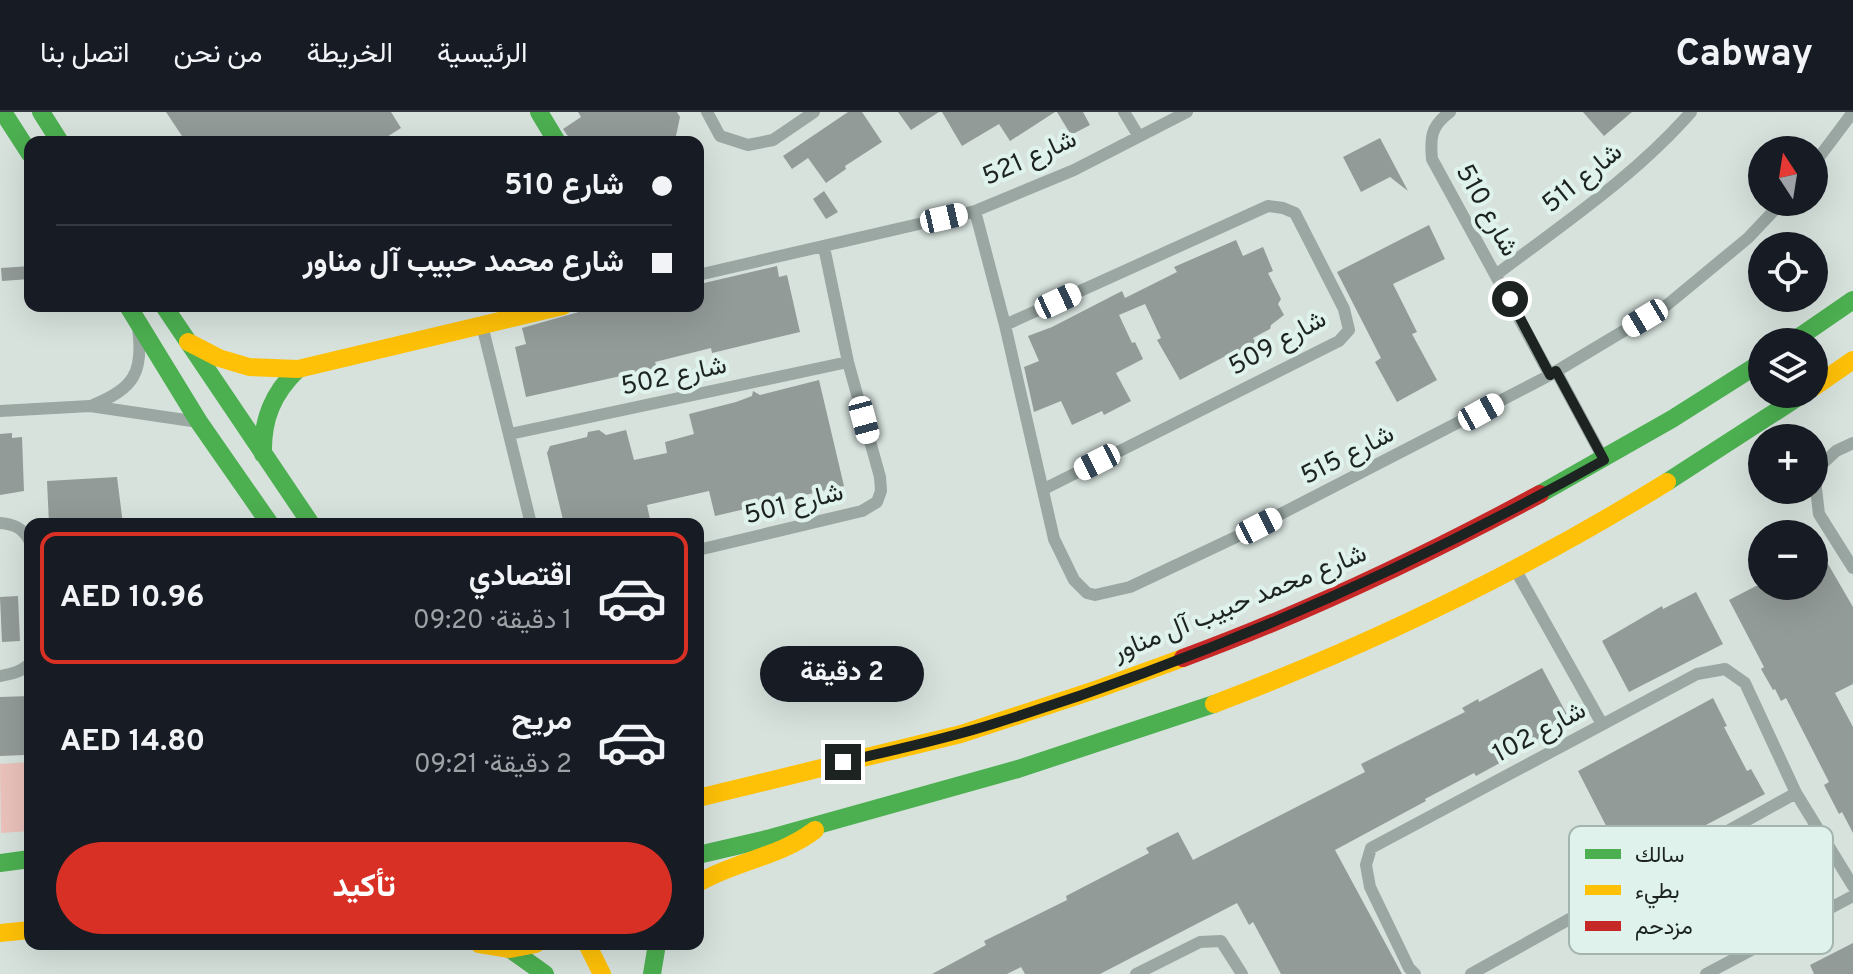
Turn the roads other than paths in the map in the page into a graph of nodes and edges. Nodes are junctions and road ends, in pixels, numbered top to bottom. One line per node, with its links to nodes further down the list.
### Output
1 (3, 112): 14 (main road)
2 (41, 112): 12 (main road)
3 (539, 112): 13 (main road)
4 (707, 112): 5 (street)
5 (814, 112)
6 (1124, 112): 11 (street)
7 (1187, 112): 11 (street, شارع 521)
8 (1450, 112): 20 (street, شارع 510)
9 (1691, 112): 20 (street, شارع 511)
10 (1853, 112): 15 (street)
11 (1138, 135): 16 (street, شارع 521)
12 (56, 136)
13 (553, 136)
14 (24, 145)
15 (1828, 145)
16 (975, 211): 18 (street, شارع 521); 26 (street, شارع 515)
17 (1769, 216): 33 (street, شارع 515)
18 (824, 247): 19 (street, شارع 521); 30 (street, شارع 501)
19 (704, 274)
20 (1497, 274): 33 (street, شارع 510)
21 (1853, 300): 27 (main road)
22 (132, 312): 35 (street); 38 (main road)
23 (168, 312): 28 (main road)
24 (537, 312): 25 (main road)
25 (482, 325): 31 (main road); 39 (street)
26 (1005, 325): 44 (street, شارع 515); 44 (street, شارع 509)
27 (1812, 328)
28 (188, 342): 31 (main road); 41 (main road)
29 (1853, 360): 34 (main road)
30 (848, 362): 39 (street, شارع 502); 51 (street, شارع 501)
31 (298, 369): 41 (main road)
32 (1748, 371): 42 (main road, شارع محمد حبيب آل مناور)
33 (1553, 373): 42 (street, شارع 510); 44 (street, شارع 515)
34 (1828, 377)
35 (90, 406): 37 (street); 38 (street)
36 (1781, 408): 53 (main road)
37 (0, 411)
38 (199, 422): 43 (main road)
39 (510, 434): 48 (street)
40 (1853, 443): 52 (street)
41 (263, 454): 47 (main road)
42 (1604, 460): 58 (main road, شارع محمد حبيب آل مناور)
43 (231, 467): 45 (main road); 46 (main road)
44 (1044, 489)
45 (255, 518)
46 (266, 518)
47 (307, 518)
48 (530, 518)
49 (0, 523): 50 (street)
50 (24, 532)
51 (704, 549)
52 (1853, 568)
53 (1515, 569): 56 (street); 59 (main road)
54 (24, 669): 55 (street)
55 (0, 676)
56 (1602, 724): 57 (street, شارع 102); 84 (street, شارع 102)
57 (1796, 793): 60 (street); 61 (street, شارع 102)
58 (704, 797)
59 (822, 823): 62 (main road); 68 (main road)
60 (1737, 826)
61 (1816, 826)
62 (704, 853)
63 (1833, 853): 69 (street, شارع 102)
64 (24, 860): 65 (main road)
65 (0, 863)
66 (24, 872): 67 (main road)
67 (0, 873)
68 (704, 879)
69 (1853, 886)
70 (1853, 896): 71 (street)
71 (1833, 907)
72 (1569, 919): 85 (street)
73 (24, 931): 74 (main road)
74 (0, 933)
75 (511, 950): 79 (main road)
76 (590, 950): 80 (main road)
77 (656, 950): 81 (main road)
78 (1744, 954): 86 (street)
79 (545, 974)
80 (602, 974)
81 (652, 974)
82 (1136, 974): 83 (street)
83 (1242, 974)
84 (1415, 974)
85 (1471, 974)
86 (1706, 974)

